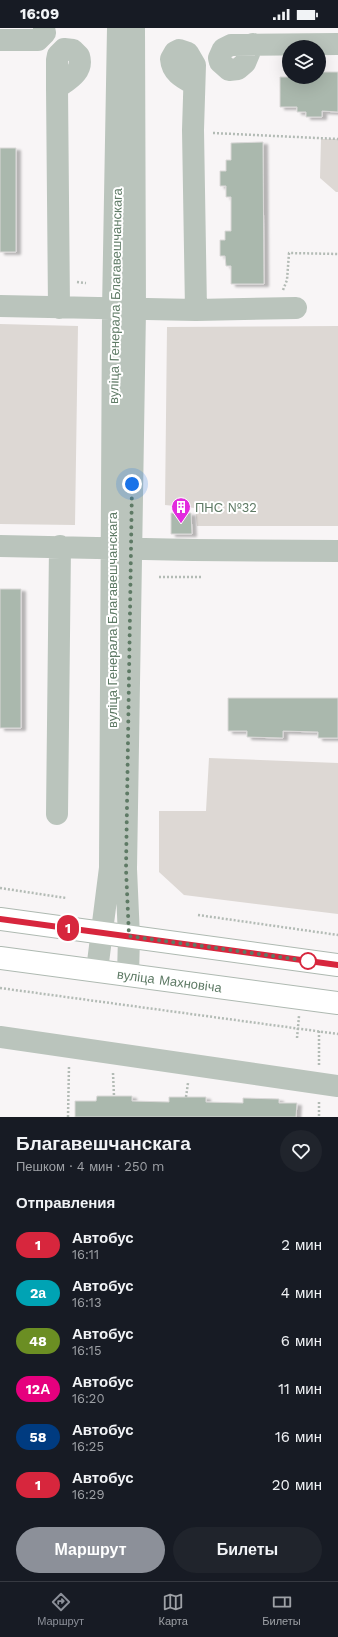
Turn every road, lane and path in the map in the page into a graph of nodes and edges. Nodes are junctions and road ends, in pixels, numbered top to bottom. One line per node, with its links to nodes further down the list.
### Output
1 (44, 28): 4 (street)
2 (118, 28): 16 (street, вуліца Генерала Благавешчанскага)
3 (134, 28): 17 (street)
4 (13, 36)
5 (253, 44): 6 (street)
6 (338, 44)
7 (194, 84): 18 (street)
8 (57, 88): 14 (street)
9 (212, 133): 10 (path)
10 (338, 139)
11 (338, 254): 12 (path)
12 (281, 292)
13 (0, 306): 14 (street)
14 (59, 308): 16 (street)
15 (296, 308): 18 (street)
16 (114, 310): 17 (street); 21 (street, вуліца Генерала Благавешчанскага)
17 (136, 310): 18 (street); 21 (street)
18 (196, 310)
19 (0, 546): 20 (street)
20 (60, 546): 21 (street); 25 (street)
21 (122, 547): 22 (street); 30 (street, вуліца Генерала Благавешчанскага); 32 (street)
22 (338, 551)
23 (159, 577): 24 (path)
24 (202, 577)
25 (57, 814)
26 (0, 888): 27 (path)
27 (66, 898)
28 (198, 915): 31 (path)
29 (0, 919): 30 (main road)
30 (102, 932): 32 (main road); 35 (street, вуліца Генерала Благавешчанскага)
31 (338, 935)
32 (129, 936): 34 (main road); 36 (street)
33 (0, 958): 35 (main road, вуліца Махновіча)
34 (338, 965)
35 (96, 970): 36 (main road, вуліца Махновіча)
36 (128, 975): 38 (main road, вуліца Махновіча)
37 (0, 988): 39 (path)
38 (338, 1003)
39 (320, 1031): 40 (path); 42 (path)
40 (338, 1034)
41 (0, 1037): 46 (street)
42 (319, 1041)
43 (69, 1065): 49 (path)
44 (113, 1072): 47 (path)
45 (188, 1082): 48 (path)
46 (338, 1086)
47 (114, 1096)
48 (186, 1097)
49 (68, 1117)

